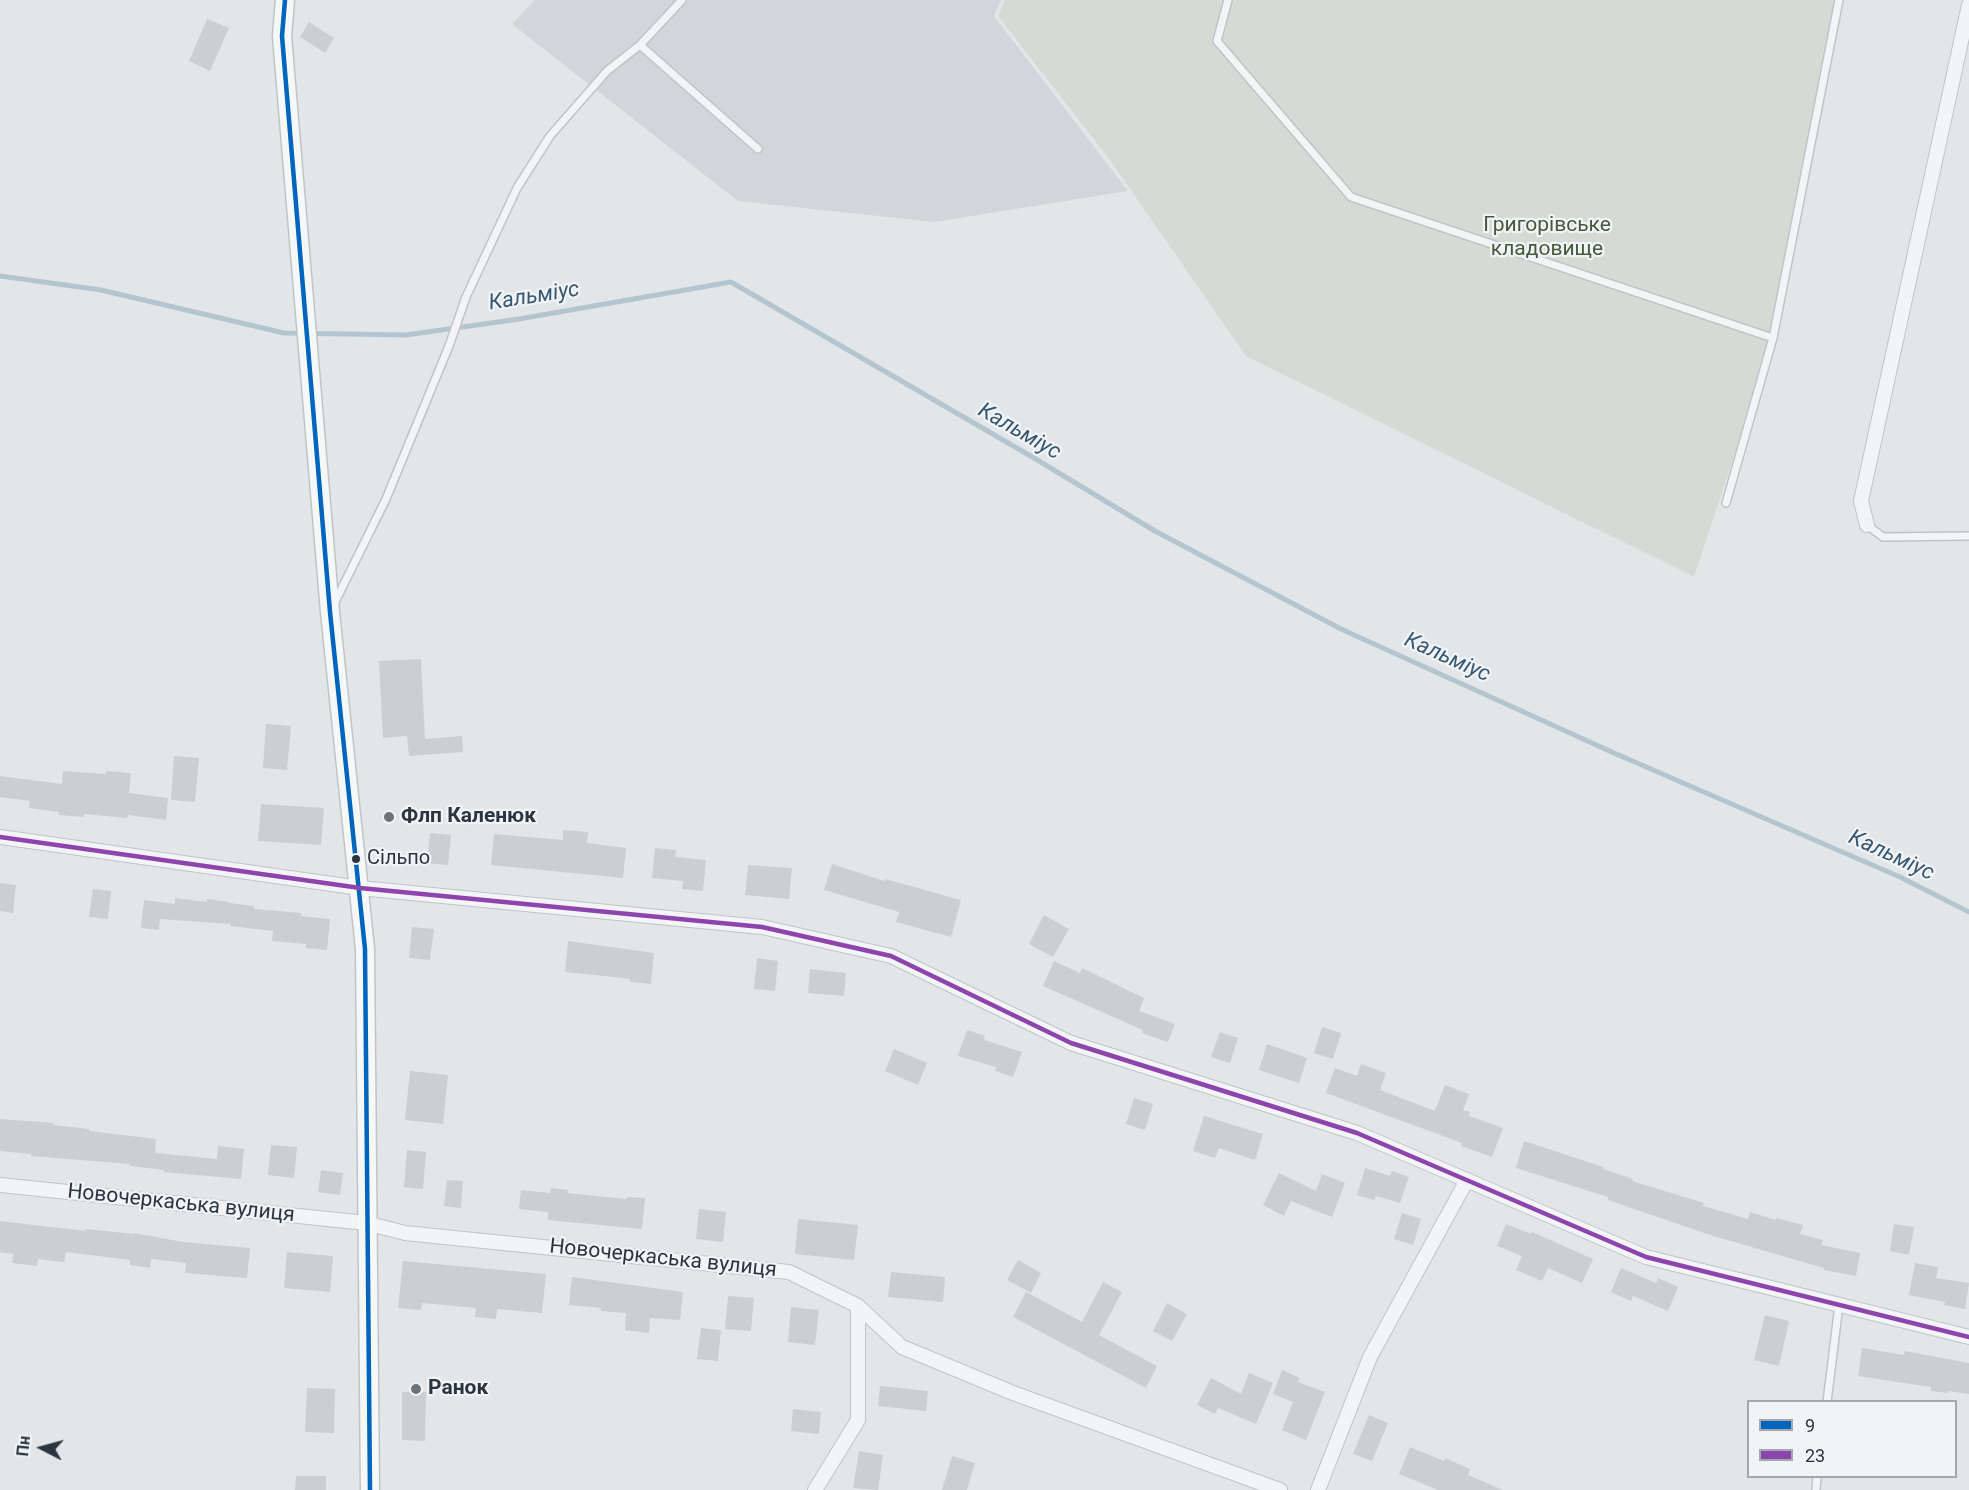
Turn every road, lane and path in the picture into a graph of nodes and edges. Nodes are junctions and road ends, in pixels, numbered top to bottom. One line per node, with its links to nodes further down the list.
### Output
1 (285, 0): 12 (street)
2 (682, 0): 6 (lane)
3 (1228, 0): 8 (lane)
4 (1839, 0): 8 (lane)
5 (1969, 5): 10 (street)
6 (640, 45): 7 (lane); 12 (lane)
7 (758, 149)
8 (1773, 338): 9 (lane)
9 (1726, 503)
10 (1867, 525): 11 (lane)
11 (1969, 536)
12 (330, 612): 14 (street)
13 (0, 837): 14 (street)
14 (360, 888): 15 (street); 17 (street)
15 (1467, 1180): 18 (street); 25 (street)
16 (0, 1185): 17 (street, Новочеркаська вулиця)
17 (366, 1223): 19 (street, Новочеркаська вулиця); 22 (street)
18 (1839, 1305): 20 (street); 21 (lane)
19 (858, 1306): 23 (street); 24 (street, Новочеркаська вулиця)
20 (1969, 1337)
21 (1827, 1400)
22 (370, 1490)
23 (815, 1490)
24 (1280, 1490)
25 (1318, 1490)

